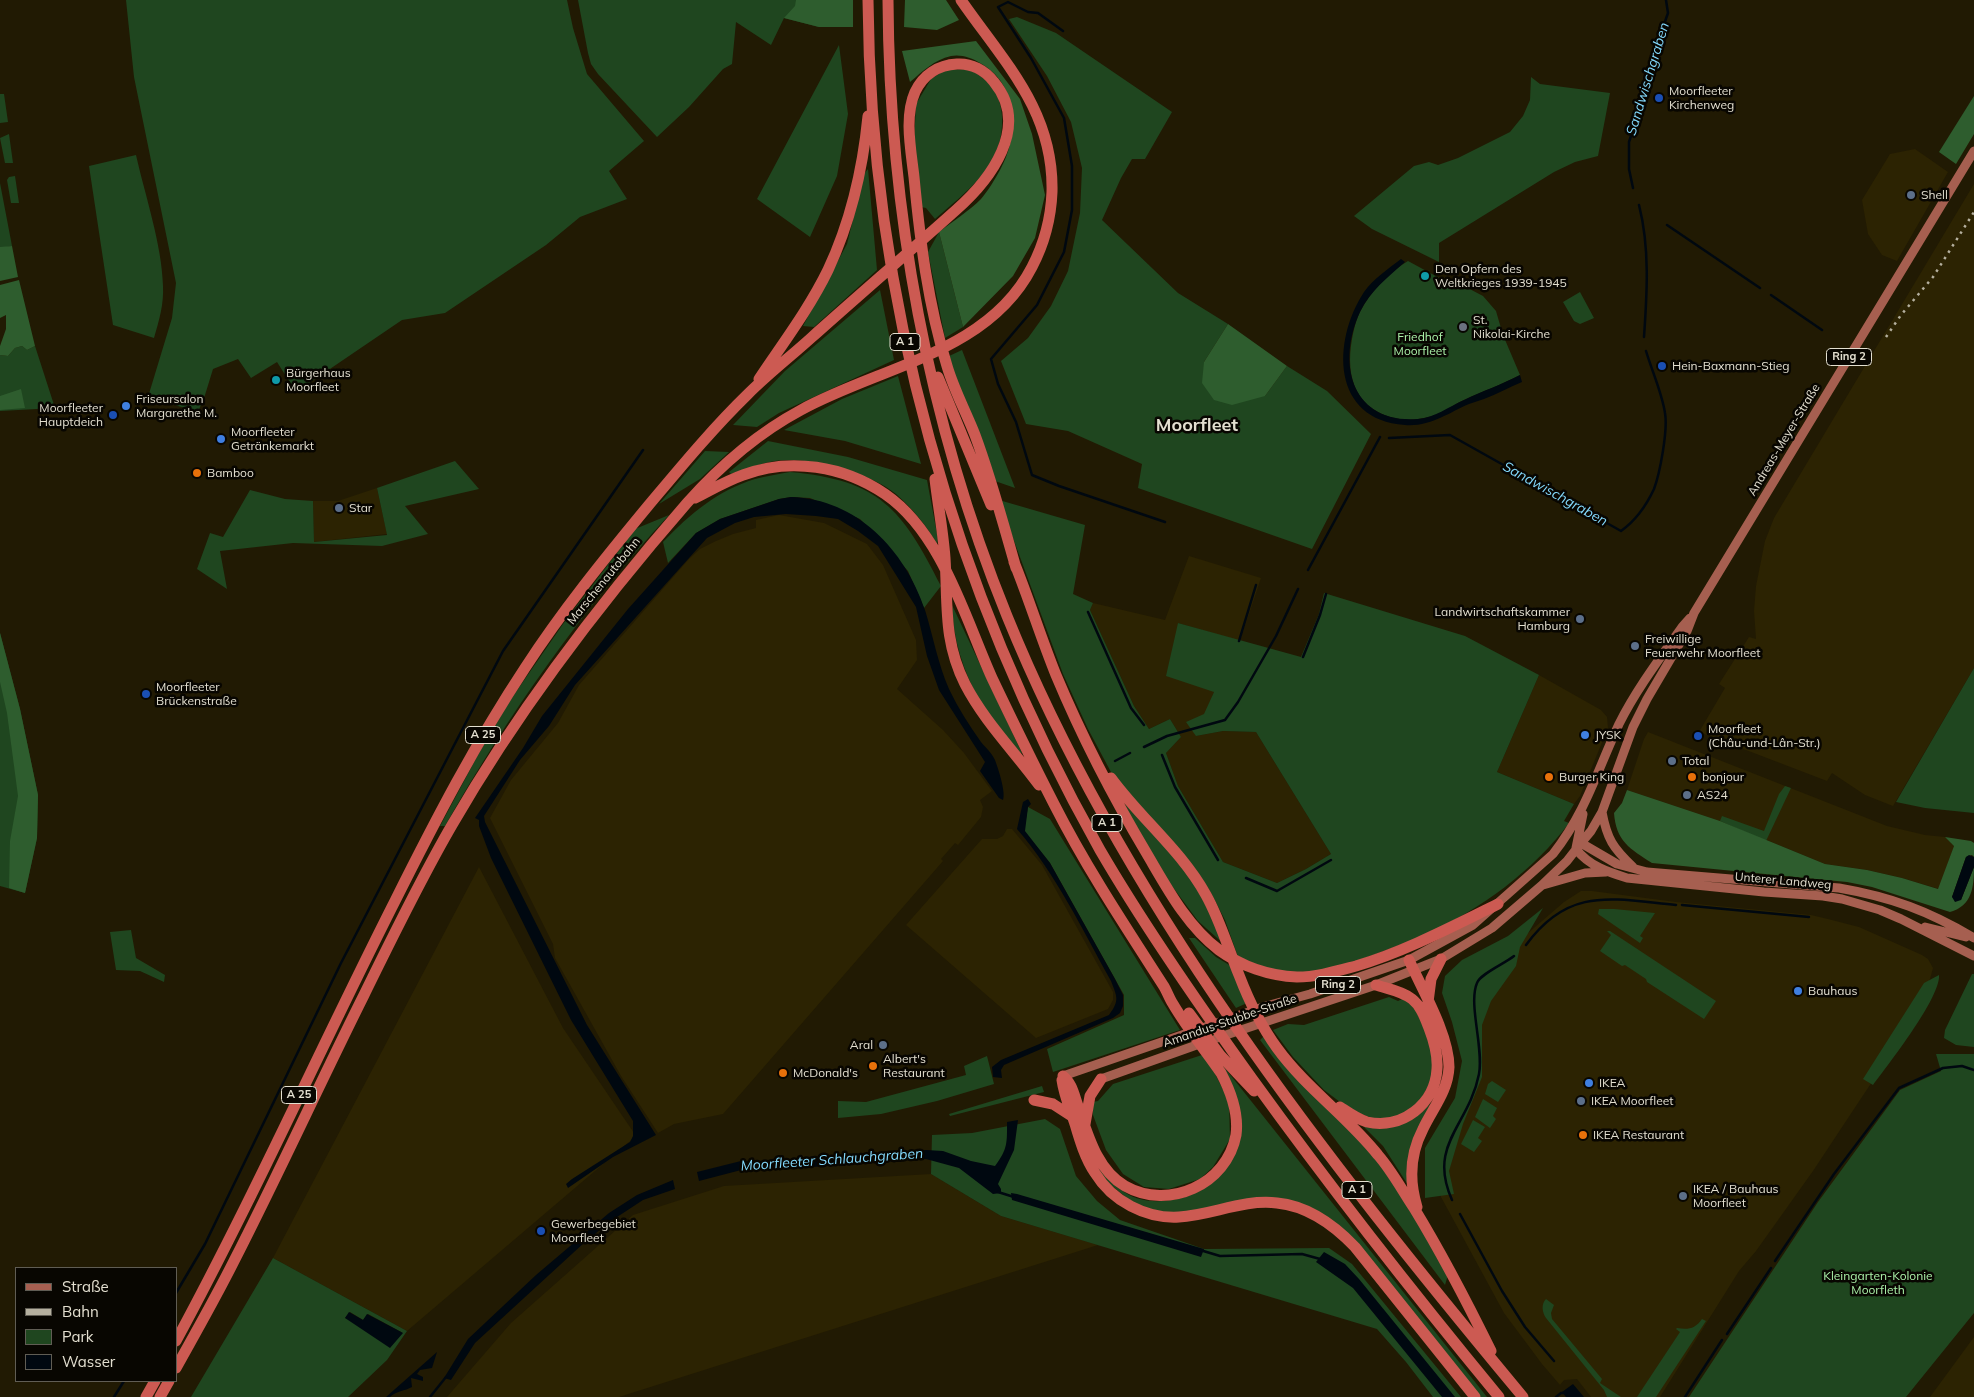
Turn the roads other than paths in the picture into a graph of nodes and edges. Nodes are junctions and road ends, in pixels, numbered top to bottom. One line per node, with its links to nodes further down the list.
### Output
1 (868, 0): 4 (highway, A 1)
2 (888, 0): 6 (highway, A 1)
3 (961, 0): 9 (highway, Marschenautobahn)
4 (871, 87): 7 (highway); 8 (highway, A 1)
5 (1974, 151): 11 (main road, Andreas-Meyer-Straße / Ring 2)
6 (924, 343): 10 (highway); 42 (highway, A 1)
7 (748, 394): 10 (highway); 40 (highway, A 25)
8 (929, 440): 13 (highway); 38 (highway, A 1)
9 (689, 501): 13 (highway); 41 (highway, Marschenautobahn / A 25)
10 (1016, 568): 12 (highway)
11 (1694, 614): 14 (main road, Andreas-Meyer-Straße / Ring 2); 15 (main road, Andreas-Meyer-Straße / Ring 2)
12 (1086, 738): 21 (highway); 34 (highway)
13 (1054, 804): 29 (highway)
14 (1585, 804): 16 (main road); 17 (main road, Andreas-Meyer-Straße / Ring 2)
15 (1602, 812): 16 (main road, Amandus-Stubbe-Straße / Ring 2); 18 (main road)
16 (1578, 845): 17 (main road); 18 (main road, Unterer Landweg); 19 (main road, Unterer Landweg); 20 (main road, Amandus-Stubbe-Straße / Ring 2)
17 (1553, 854): 21 (main road, Andreas-Meyer-Straße / Ring 2)
18 (1635, 869): 23 (main road, Unterer Landweg)
19 (1610, 872): 20 (main road, Unterer Landweg); 22 (main road, Unterer Landweg)
20 (1541, 886): 25 (main road, Amandus-Stubbe-Straße / Ring 2)
21 (1498, 904): 26 (main road, Andreas-Meyer-Straße / Ring 2)
22 (1901, 919): 23 (main road); 24 (main road, Unterer Landweg)
23 (1973, 938)
24 (1974, 956)
25 (1441, 959): 27 (main road, Amandus-Stubbe-Straße / Ring 2); 30 (highway)
26 (1409, 960): 27 (highway); 31 (main road, Andreas-Meyer-Straße / Ring 2)
27 (1414, 971): 28 (main road, Amandus-Stubbe-Straße / Ring 2); 30 (highway)
28 (1376, 985): 33 (main road, Amandus-Stubbe-Straße / Ring 2); 34 (highway)
29 (1165, 988): 37 (highway); 38 (highway)
30 (1428, 1002): 39 (highway)
31 (1181, 1035): 32 (main road, Amandus-Stubbe-Straße / Ring 2)
32 (1063, 1076): 36 (highway); 37 (highway)
33 (1102, 1079): 37 (highway)
34 (1311, 1087): 39 (highway)
35 (1034, 1100): 36 (highway)
36 (1073, 1117): 47 (highway)
37 (1085, 1126)
38 (1289, 1130): 48 (highway, A 1)
39 (1421, 1220): 42 (highway)
40 (178, 1337)
41 (178, 1364)
42 (1499, 1368): 49 (highway, A 1)
43 (154, 1382): 45 (highway)
44 (168, 1382): 46 (highway)
45 (146, 1397)
46 (160, 1397)
47 (1475, 1397)
48 (1499, 1397)
49 (1523, 1397)

